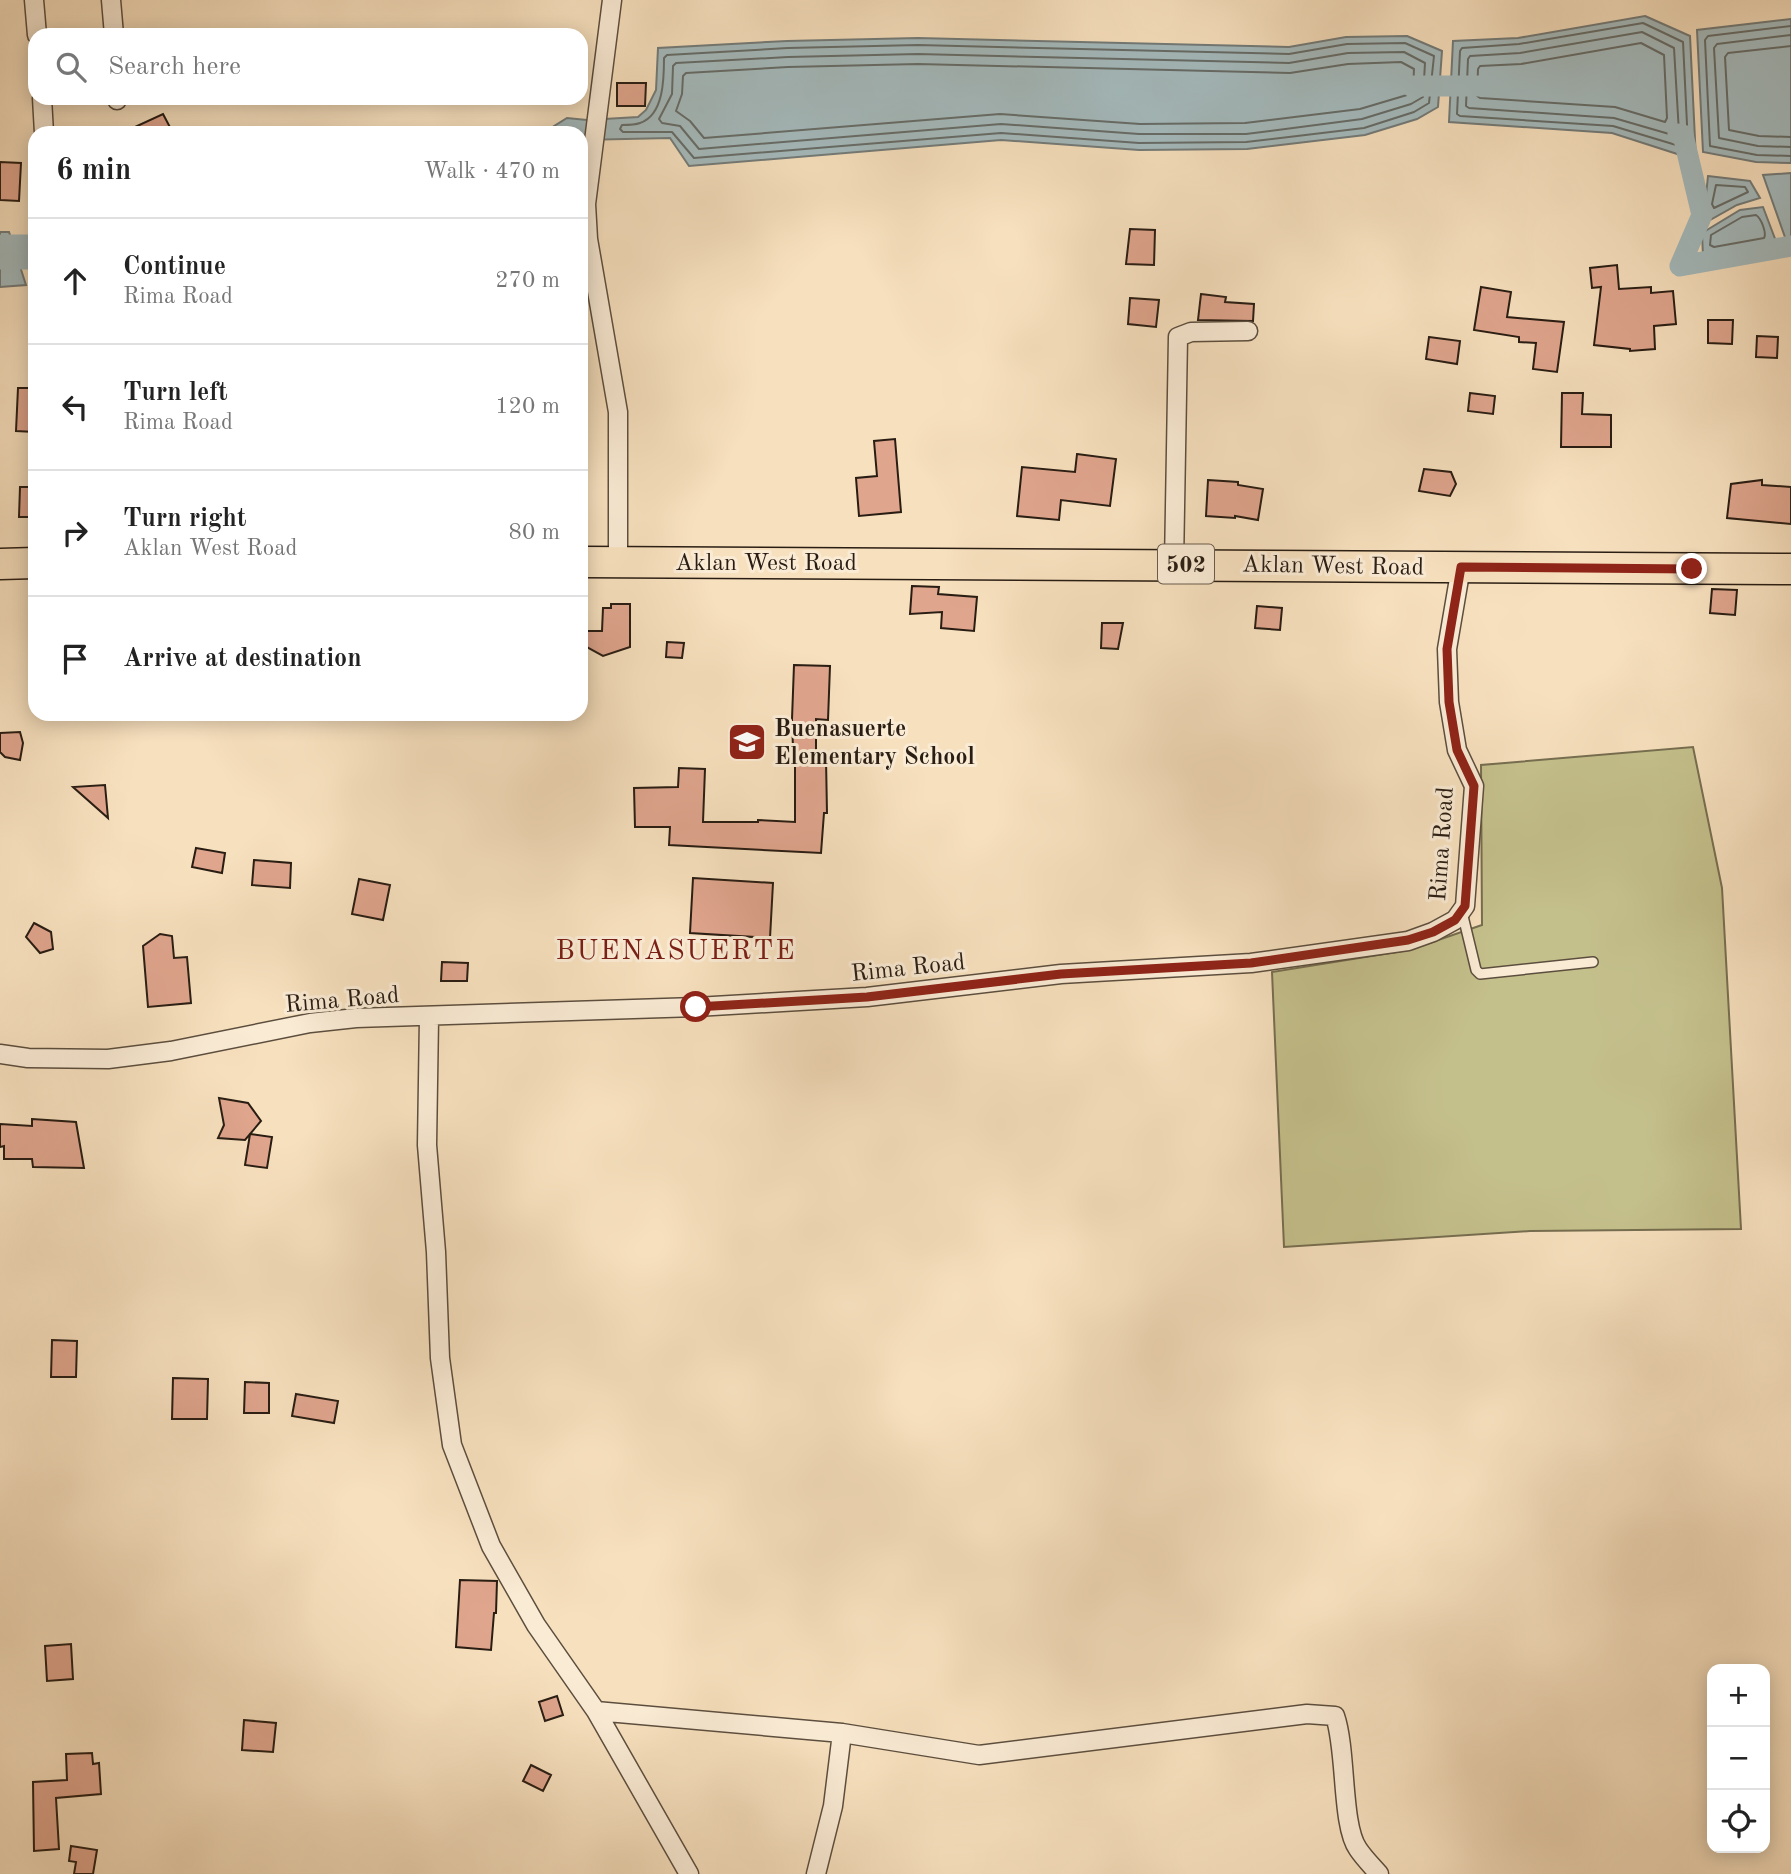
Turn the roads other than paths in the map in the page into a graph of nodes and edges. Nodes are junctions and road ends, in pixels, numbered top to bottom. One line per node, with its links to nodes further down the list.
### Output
1 (34, 0): 4 (street)
2 (111, 0): 5 (street)
3 (612, 0): 8 (street)
4 (36, 28)
5 (113, 28)
6 (42, 105): 7 (street)
7 (44, 126)
8 (588, 188)
9 (588, 239): 12 (street)
10 (1248, 331): 15 (street)
11 (588, 562): 12 (main road, Aklan West Road / 502)
12 (618, 562): 15 (main road, Aklan West Road / 502)
13 (28, 563): 14 (main road)
14 (0, 564)
15 (1174, 564): 16 (main road, Aklan West Road / 502)
16 (1461, 567): 17 (main road, Aklan West Road / 502); 18 (street, Rima Road)
17 (1791, 569)
18 (1462, 912): 19 (lane); 20 (street, Rima Road)
19 (1593, 962)
20 (429, 1017): 21 (street, Rima Road); 22 (street)
21 (0, 1054)
22 (596, 1711): 23 (street); 24 (street)
23 (842, 1733): 25 (street); 26 (street)
24 (689, 1874)
25 (816, 1874)
26 (1379, 1874)

